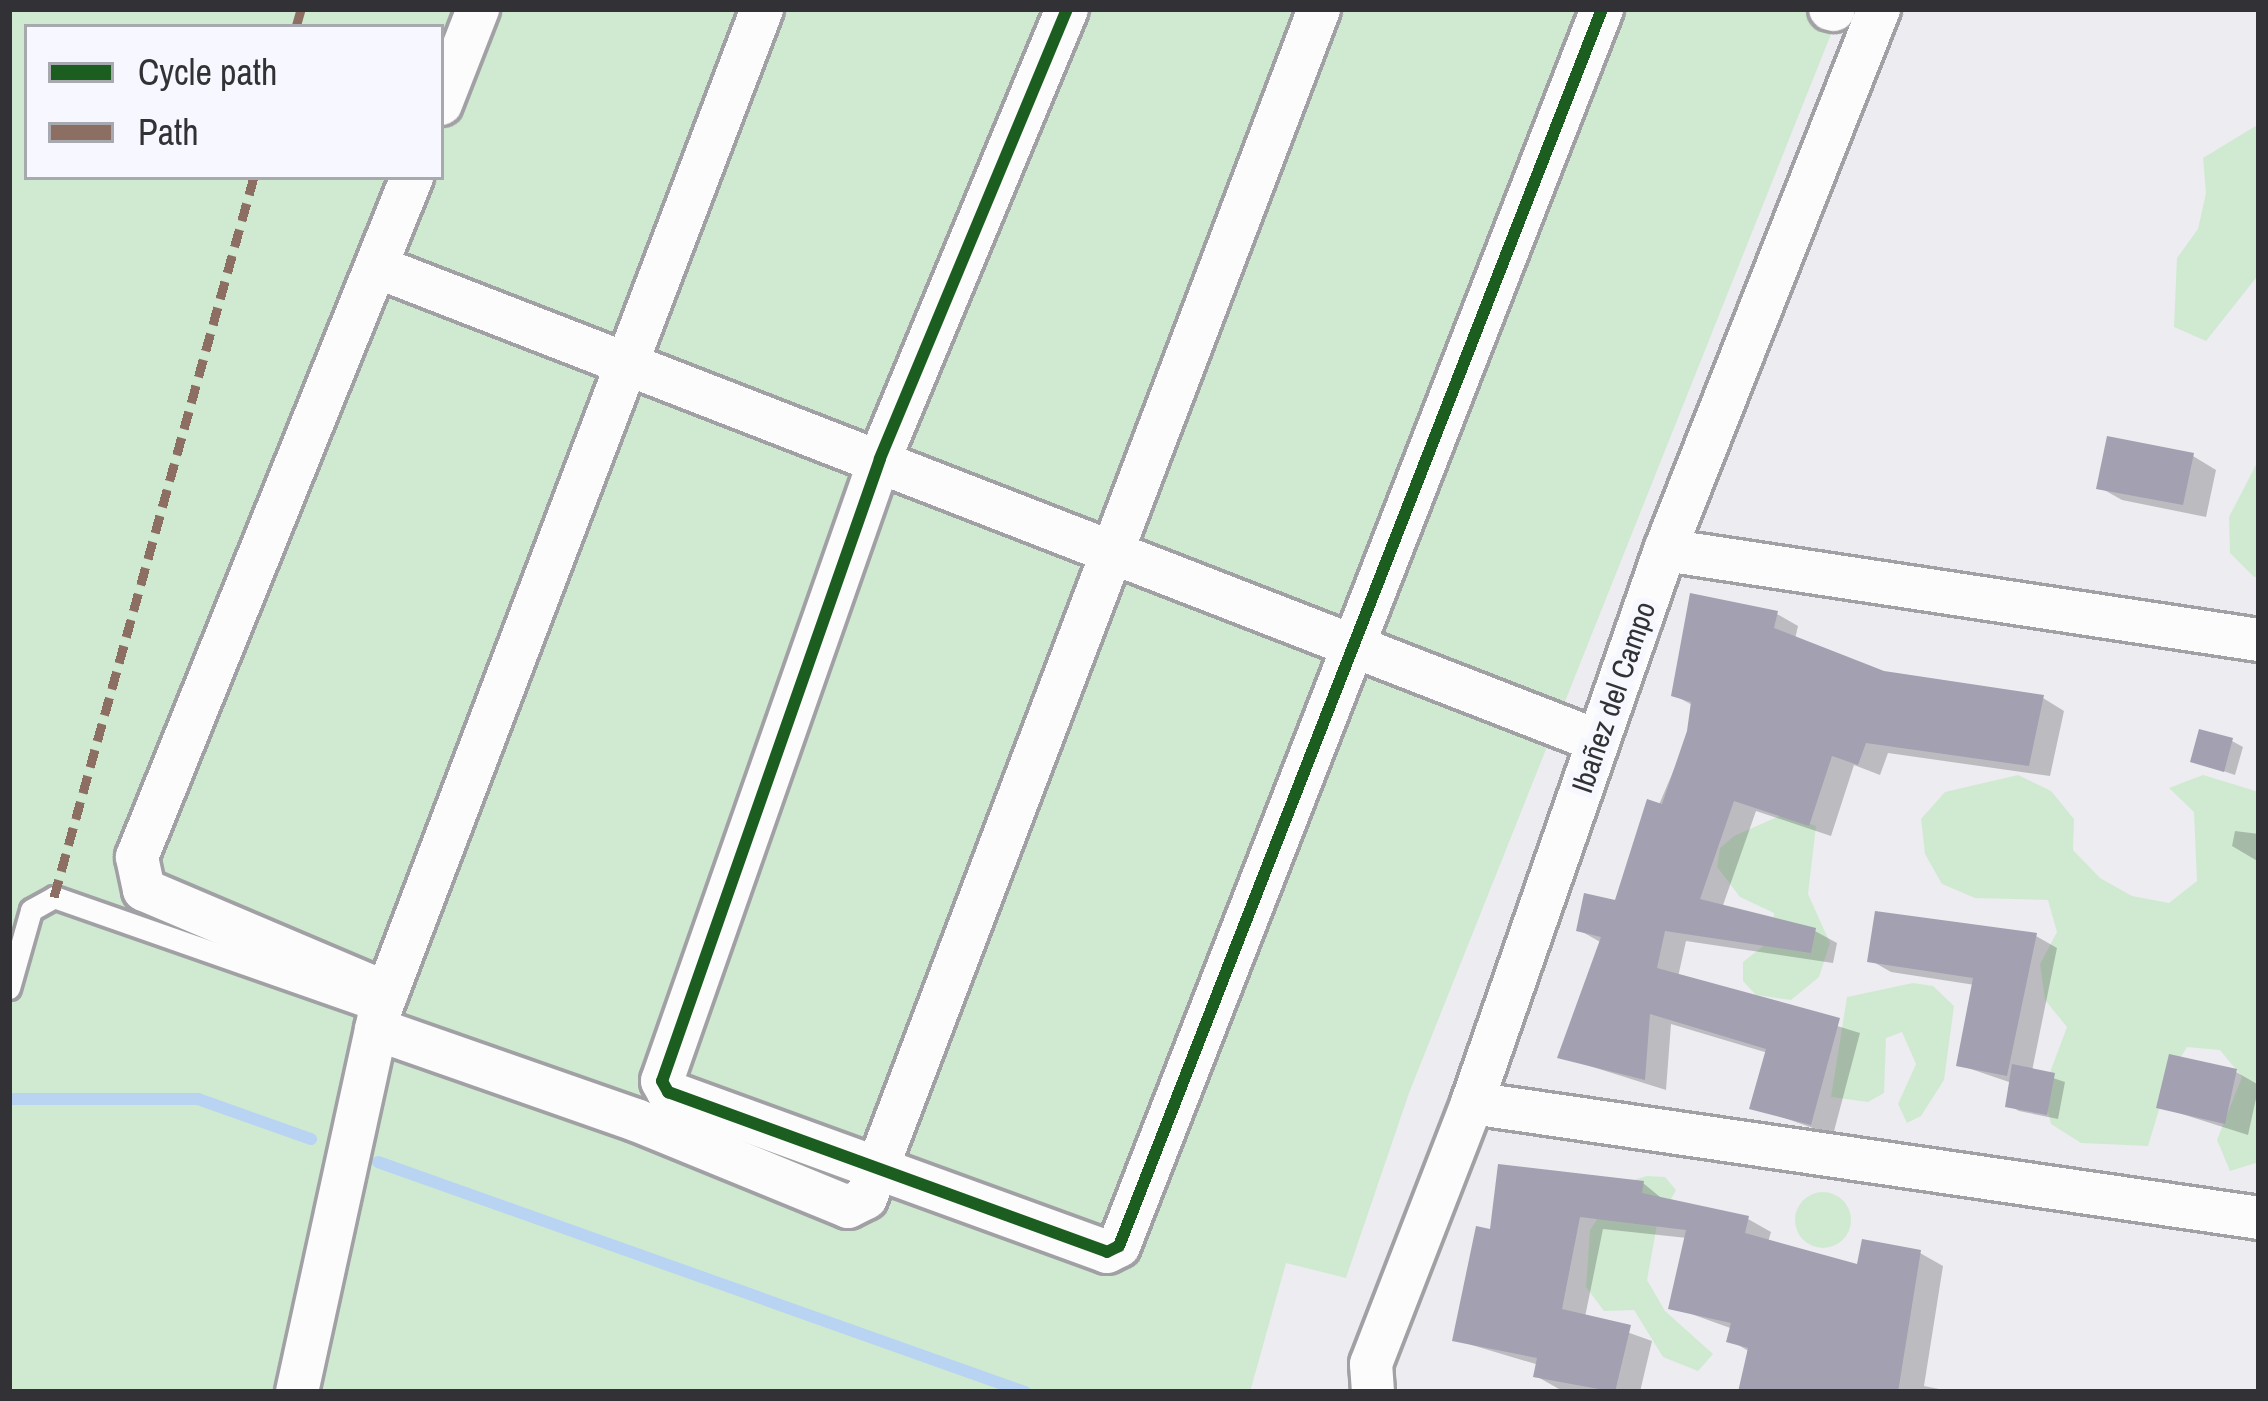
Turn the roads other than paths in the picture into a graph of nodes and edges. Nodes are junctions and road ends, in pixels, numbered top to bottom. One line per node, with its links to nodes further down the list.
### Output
1 (478, 9): 7 (street)
2 (762, 9): 10 (street)
3 (1067, 9): 11 (street)
4 (1319, 9): 12 (street)
5 (1602, 9): 15 (street)
6 (1879, 9): 13 (street, Ibañez del Campo)
7 (444, 96)
8 (411, 180): 9 (street)
9 (377, 267): 10 (street); 18 (street)
10 (625, 362): 11 (street); 18 (street)
11 (880, 459): 12 (street); 20 (street)
12 (1113, 550): 15 (street); 20 (street)
13 (1665, 550): 14 (street); 16 (street, Ibañez del Campo)
14 (2259, 640)
15 (1357, 646): 16 (street); 20 (street)
16 (1598, 741): 19 (street, Ibañez del Campo)
17 (9, 988): 18 (lane)
18 (381, 1011): 20 (street); 22 (street)
19 (1472, 1103): 21 (street); 23 (street, Ibañez del Campo)
20 (877, 1166)
21 (2259, 1218)
22 (298, 1392)
23 (1373, 1392)

